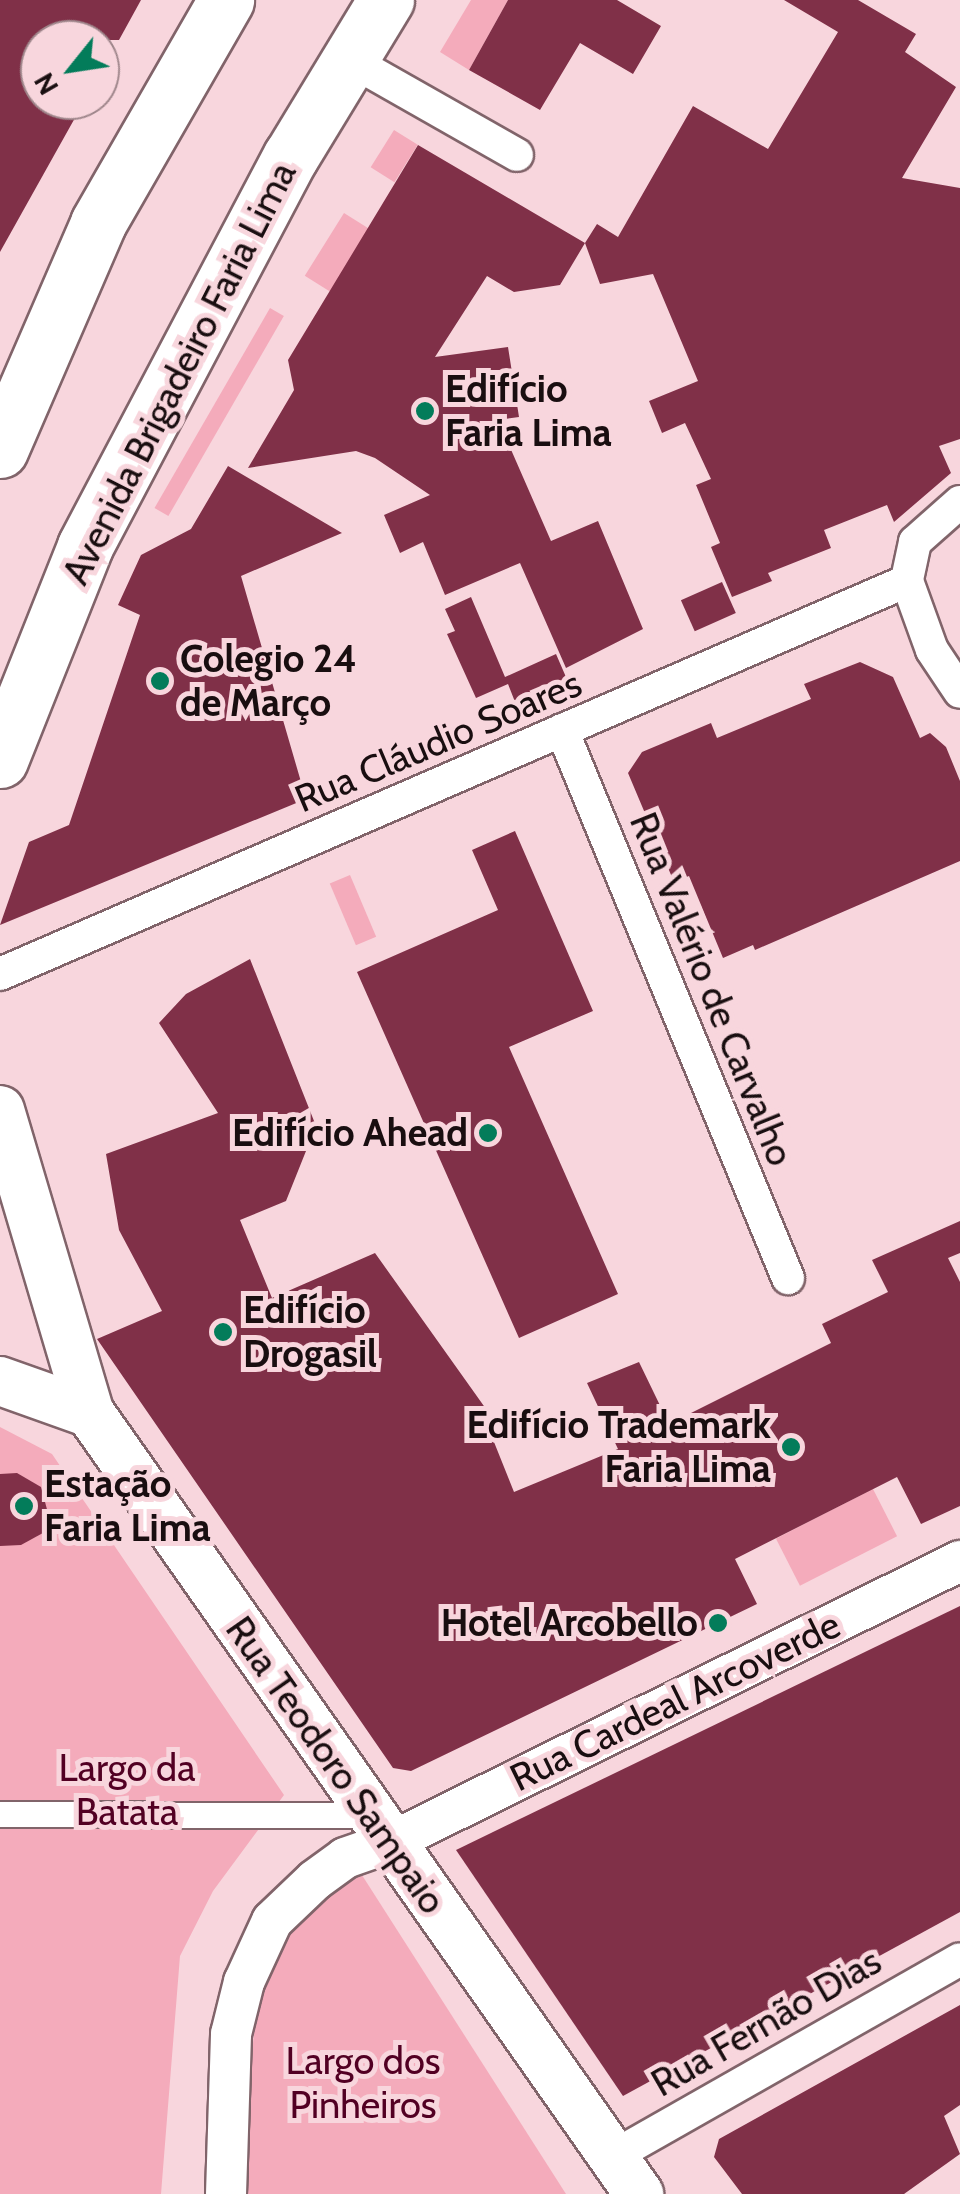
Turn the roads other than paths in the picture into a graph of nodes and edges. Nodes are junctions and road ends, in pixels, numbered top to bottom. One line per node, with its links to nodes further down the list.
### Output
1 (226, 0): 5 (highway)
2 (386, 0): 3 (highway, Avenida Brigadeiro Faria Lima)
3 (350, 60): 4 (street); 11 (highway, Avenida Brigadeiro Faria Lima)
4 (516, 155)
5 (14, 386): 6 (highway)
6 (0, 450)
7 (960, 502): 8 (street)
8 (907, 581): 9 (street); 10 (street, Rua Cláudio Soares)
9 (960, 692)
10 (562, 730): 12 (street, Rua Cláudio Soares); 14 (street, Rua Valério de Carvalho)
11 (0, 760)
12 (0, 974)
13 (0, 1110): 16 (main road, Rua Teodoro Sampaio)
14 (788, 1278)
15 (0, 1381): 16 (main road)
16 (90, 1413): 19 (main road, Rua Teodoro Sampaio)
17 (960, 1560): 19 (street, Rua Cardeal Arcoverde)
18 (0, 1814): 19 (street, Rua Cardeal Arcoverde)
19 (380, 1829): 21 (main road, Rua Teodoro Sampaio); 22 (street)
20 (960, 1959): 21 (street, Rua Fernão Dias)
21 (626, 2176)
22 (226, 2194)

